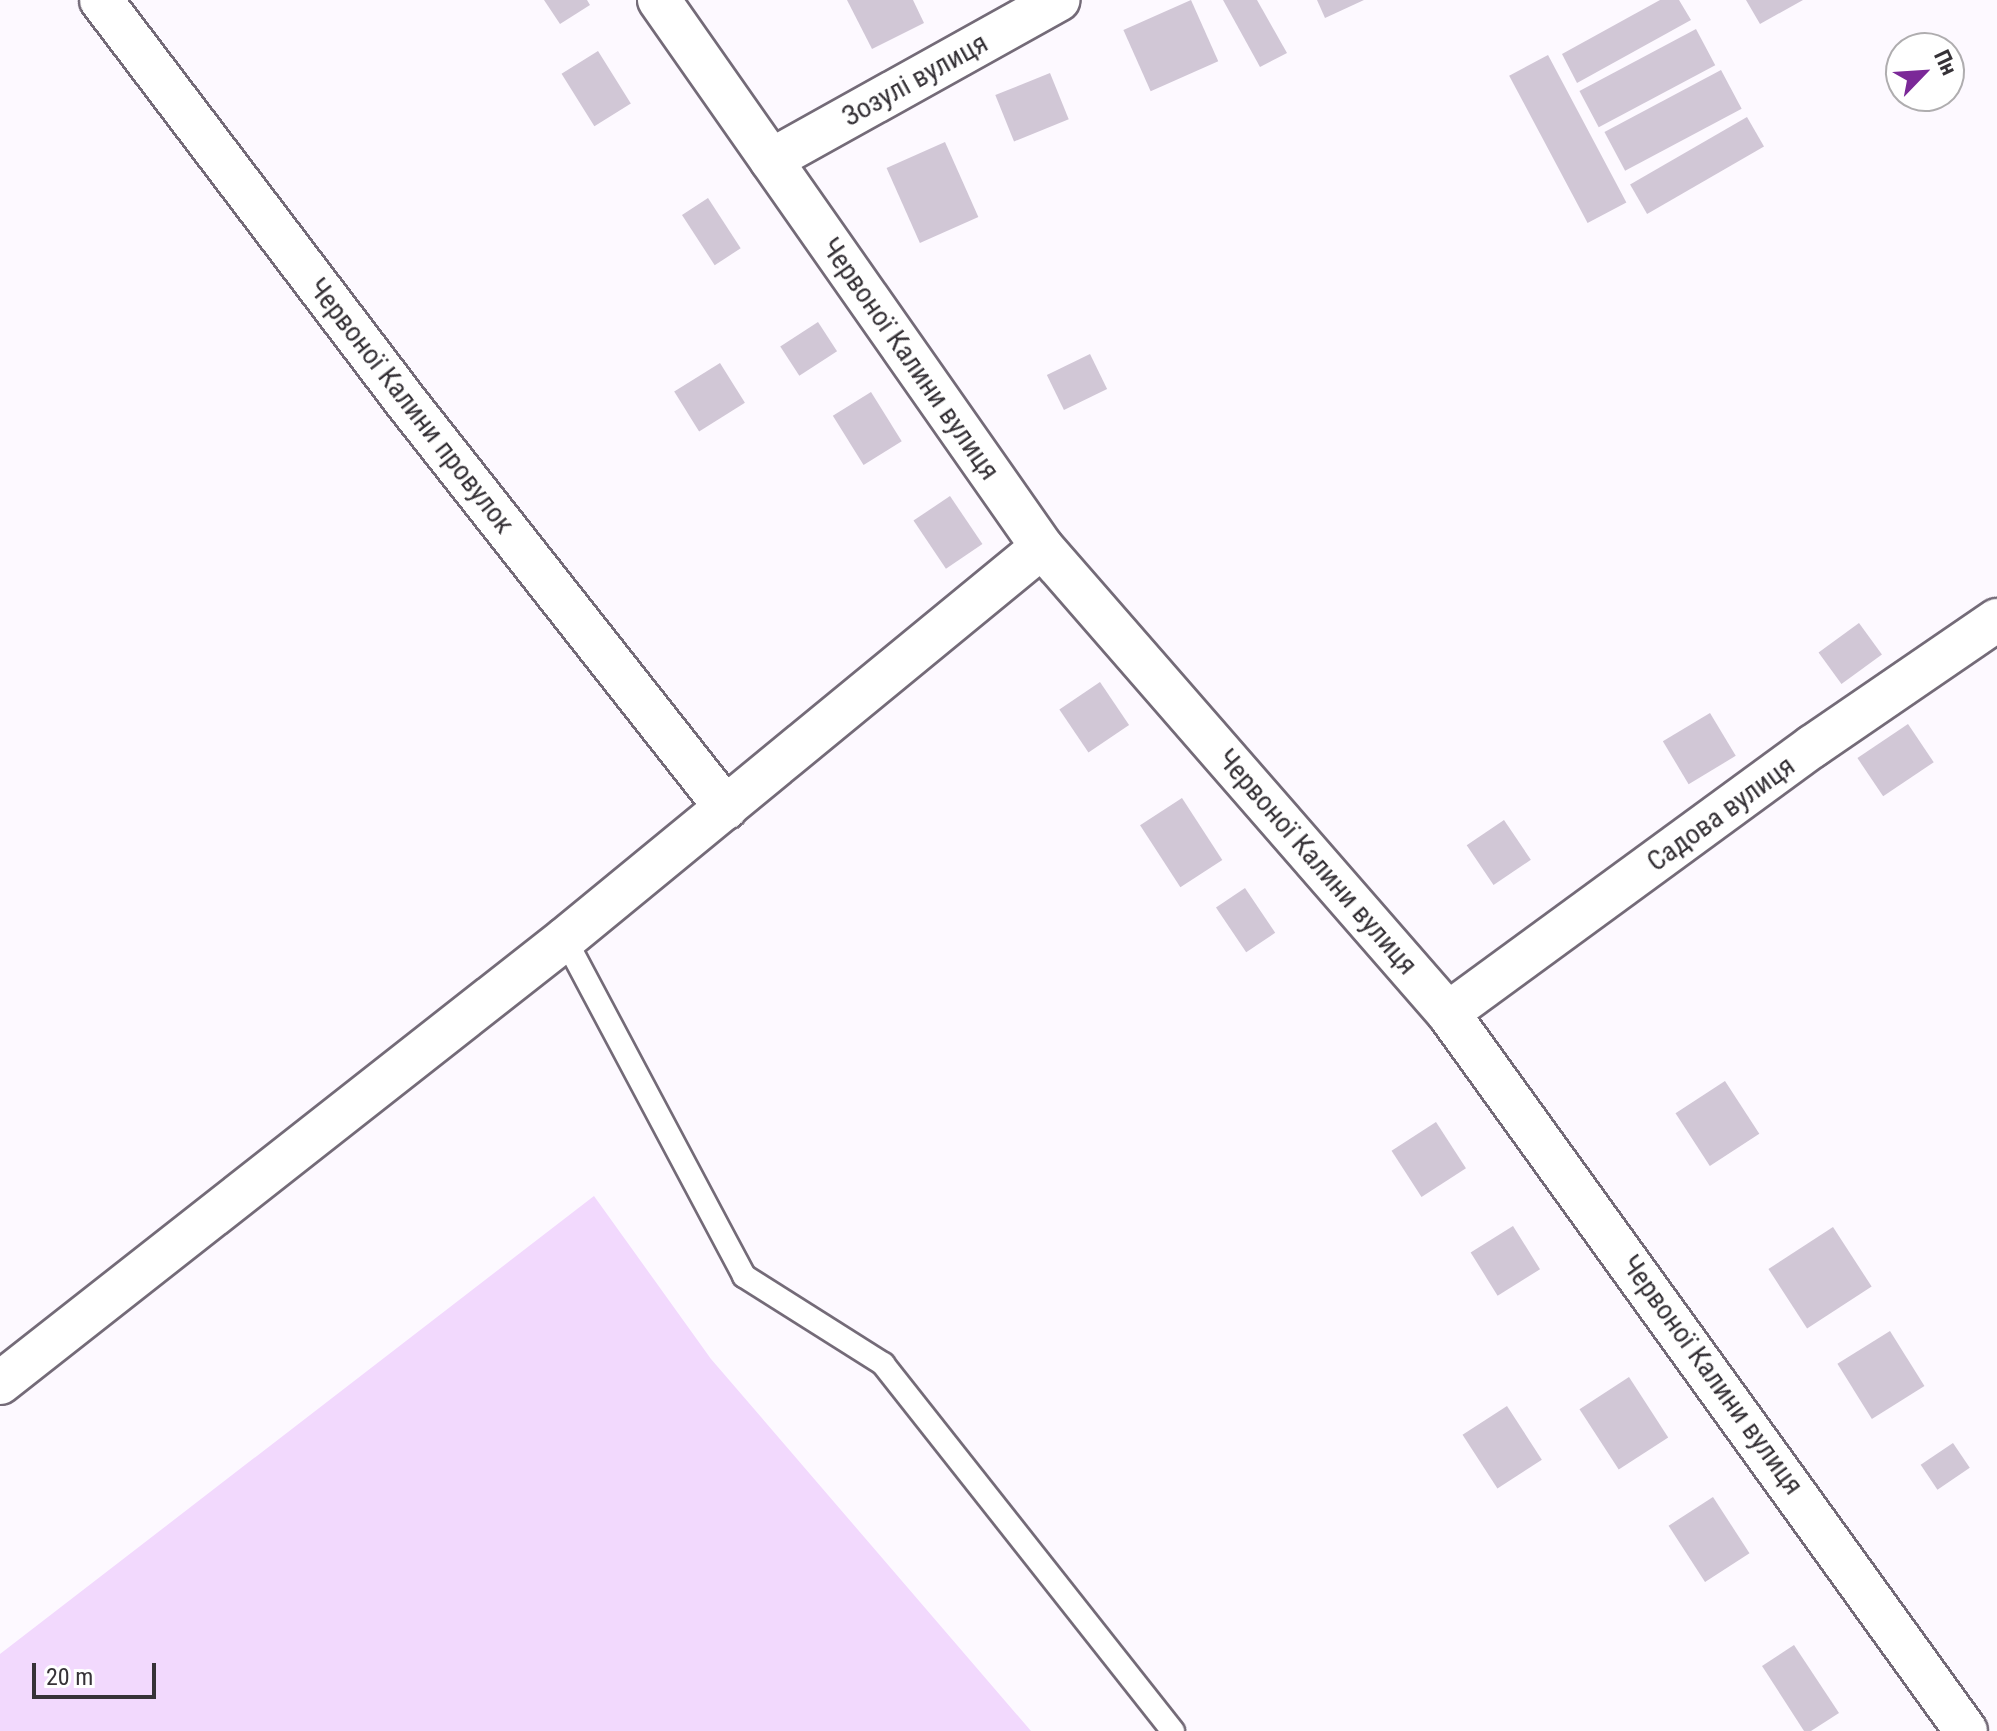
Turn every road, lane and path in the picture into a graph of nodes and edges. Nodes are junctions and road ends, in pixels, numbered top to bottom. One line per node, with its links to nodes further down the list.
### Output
1 (101, 0): 7 (street, Червоної Калини провулок)
2 (659, 0): 4 (street, Червоної Калини вулиця)
3 (1058, 0): 4 (street, Зозулі вулиця)
4 (771, 160): 5 (street, Червоної Калини вулиця)
5 (1042, 547): 7 (street); 9 (street, Червоної Калини вулиця)
6 (1997, 620): 9 (street, Садова вулиця)
7 (726, 808): 8 (street)
8 (565, 939): 10 (street); 11 (lane)
9 (1448, 1013): 12 (street, Червоної Калини вулиця)
10 (0, 1383)
11 (1173, 1731)
12 (1966, 1731)

